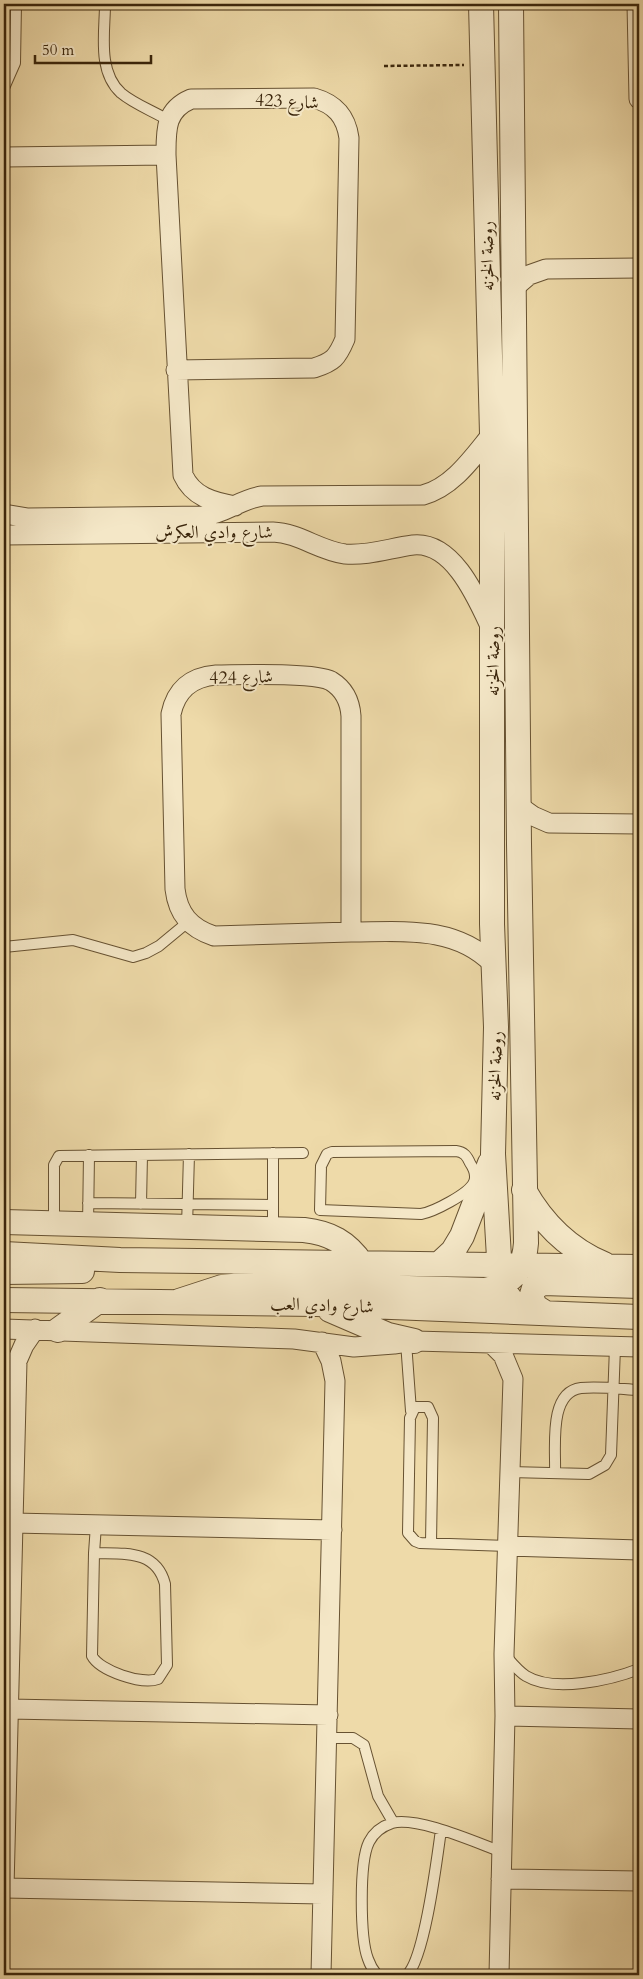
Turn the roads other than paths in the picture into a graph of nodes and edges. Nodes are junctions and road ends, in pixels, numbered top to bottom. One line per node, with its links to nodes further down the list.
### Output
1 (16, 4): 6 (lane)
2 (105, 4): 8 (lane)
3 (482, 4): 16 (street, روضة الخزنه)
4 (511, 4): 11 (street, روضة الخزنه)
5 (637, 4): 7 (street)
6 (4, 88)
7 (639, 99)
8 (168, 120): 9 (street); 15 (street, شارع 423)
9 (166, 155): 10 (street); 15 (street)
10 (4, 157)
11 (515, 251): 13 (street); 14 (street, روضة الخزنه)
12 (639, 268): 13 (street)
13 (546, 269): 14 (street)
14 (515, 287): 21 (street, روضة الخزنه)
15 (176, 370): 17 (street)
16 (492, 434): 17 (street); 20 (street, روضة الخزنه)
17 (235, 506): 18 (street)
18 (4, 514)
19 (4, 535): 20 (street, شارع وادي العكرش)
20 (493, 632): 26 (street, روضة الخزنه)
21 (519, 806): 22 (street); 24 (street, روضة الخزنه)
22 (549, 823): 23 (street); 24 (street)
23 (639, 824)
24 (519, 844): 31 (street, روضة الخزنه)
25 (188, 922): 27 (street); 27 (street, شارع 424); 29 (lane)
26 (492, 924): 28 (street); 30 (street, روضة الخزنه)
27 (351, 932): 28 (street)
28 (462, 942): 30 (street)
29 (4, 947)
30 (493, 964): 32 (street, روضة الخزنه)
31 (522, 1026): 32 (street); 39 (street, روضة الخزنه)
32 (496, 1027): 37 (street, روضة الخزنه)
33 (272, 1153): 34 (lane); 36 (lane); 41 (lane)
34 (303, 1153)
35 (142, 1154): 36 (lane); 38 (lane); 40 (lane)
36 (189, 1154): 43 (lane)
37 (493, 1154): 51 (street); 55 (street, روضة الخزنه)
38 (89, 1155): 42 (lane); 46 (lane)
39 (524, 1190): 52 (street); 55 (street, روضة الخزنه)
40 (141, 1204): 42 (lane); 43 (lane)
41 (273, 1205): 43 (lane); 47 (lane)
42 (88, 1214): 43 (street); 46 (street)
43 (187, 1215): 47 (street)
44 (319, 1221): 44 (lane); 47 (street); 50 (street)
45 (4, 1222): 46 (street)
46 (54, 1224)
47 (273, 1229)
48 (4, 1254): 49 (street)
49 (120, 1260): 50 (street); 54 (street)
50 (362, 1264): 51 (street)
51 (439, 1264): 55 (street)
52 (609, 1266): 53 (street); 55 (street)
53 (639, 1267)
54 (4, 1272)
55 (508, 1272): 59 (street); 61 (street)
56 (639, 1286): 62 (street)
57 (4, 1300): 58 (street, شارع وادي العب)
58 (100, 1300): 59 (street, شارع وادي العب); 65 (street)
59 (179, 1301): 60 (street, شارع وادي العب)
60 (316, 1304): 61 (street, شارع وادي العب); 66 (street)
61 (520, 1312): 62 (street, شارع وادي العب)
62 (544, 1312): 63 (street, شارع وادي العب)
63 (639, 1317)
64 (4, 1330): 65 (street); 73 (street)
65 (46, 1330): 67 (street); 73 (street)
66 (410, 1341): 68 (street); 71 (street); 78 (lane)
67 (322, 1342): 71 (street); 75 (street)
68 (491, 1343): 69 (street); 74 (street)
69 (531, 1344): 70 (street); 74 (street)
70 (615, 1346): 72 (street); 76 (lane)
71 (354, 1347): 75 (street)
72 (639, 1347)
73 (17, 1361): 81 (street)
74 (512, 1379): 79 (street)
75 (335, 1381): 83 (street)
76 (613, 1389): 77 (lane); 80 (lane); 80 (lane)
77 (639, 1390)
78 (411, 1412): 84 (lane); 84 (lane)
79 (510, 1472): 80 (lane); 85 (street)
80 (555, 1473)
81 (13, 1523): 82 (street); 90 (street)
82 (96, 1525): 83 (street); 87 (lane)
83 (332, 1530): 91 (street)
84 (431, 1543): 85 (lane)
85 (508, 1546): 86 (street); 88 (street)
86 (639, 1550)
87 (94, 1553): 87 (lane)
88 (504, 1654): 89 (lane); 92 (street)
89 (639, 1669)
90 (8, 1709): 91 (street); 100 (street)
91 (328, 1715): 94 (street)
92 (505, 1716): 93 (street); 97 (street)
93 (639, 1719)
94 (327, 1738): 95 (lane); 101 (street)
95 (393, 1822): 96 (lane); 103 (lane)
96 (441, 1830): 97 (lane); 104 (lane)
97 (502, 1852): 98 (street)
98 (501, 1879): 99 (street); 105 (street)
99 (639, 1881)
100 (4, 1888): 101 (street)
101 (323, 1894): 102 (street)
102 (322, 1975)
103 (377, 1975)
104 (407, 1975)
105 (499, 1975)

